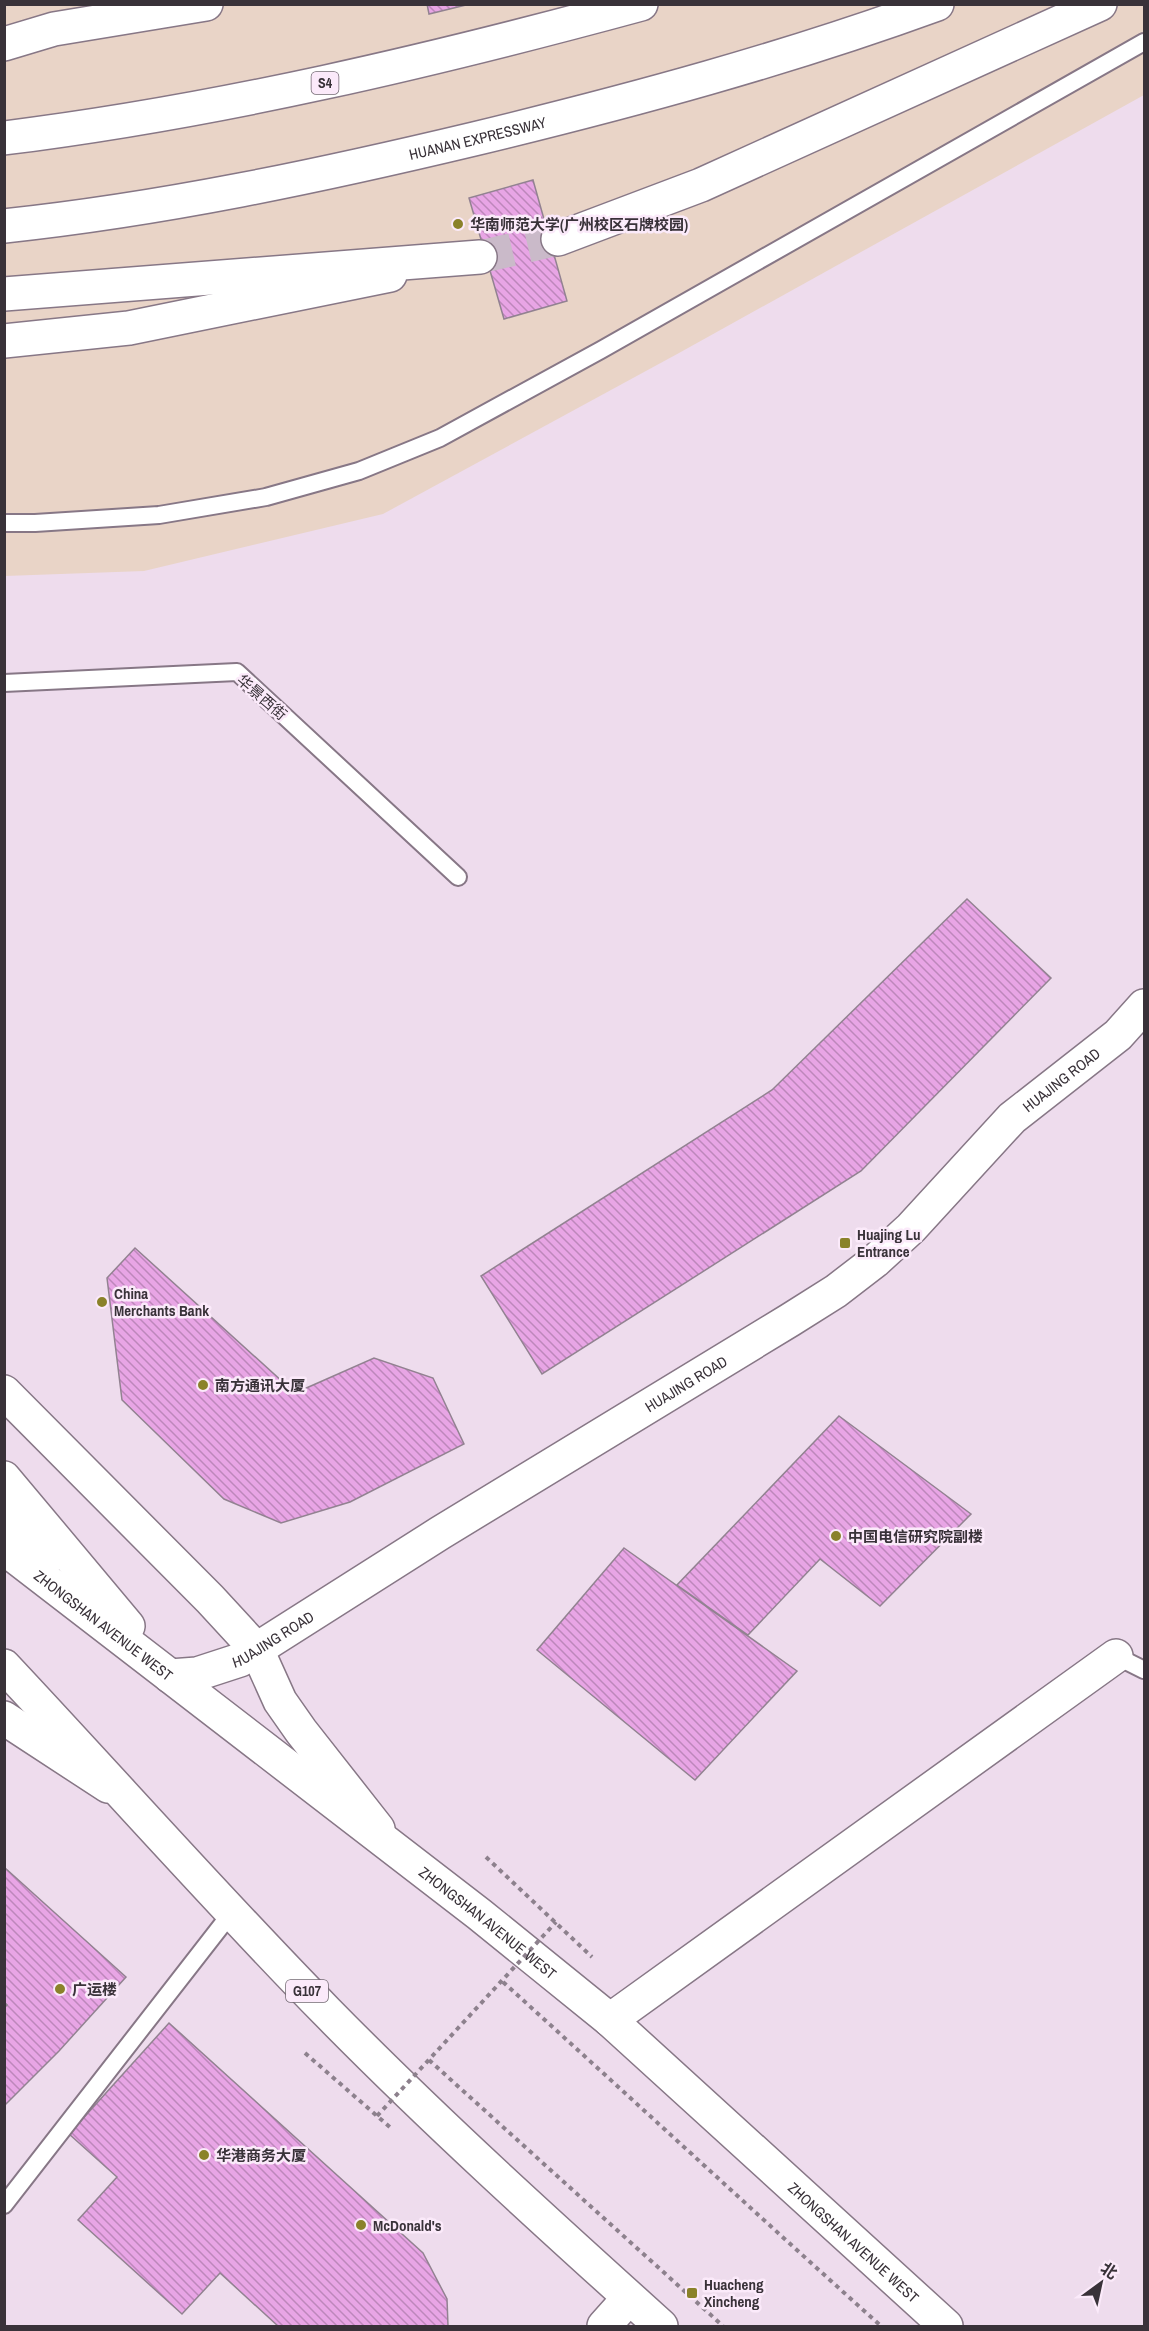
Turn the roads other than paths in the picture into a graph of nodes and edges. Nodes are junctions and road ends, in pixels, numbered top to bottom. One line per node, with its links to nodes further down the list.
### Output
1 (206, 4): 6 (main road)
2 (641, 4): 7 (main road, S4)
3 (938, 4): 8 (main road, HUANAN EXPRESSWAY)
4 (1100, 4): 9 (main road)
5 (1144, 42): 12 (lane)
6 (4, 44)
7 (4, 138)
8 (4, 226)
9 (558, 239)
10 (4, 294): 11 (main road)
11 (4, 341)
12 (4, 523)
13 (4, 683): 14 (lane, 华景西街)
14 (458, 877)
15 (1144, 1006): 20 (main road, HUAJING ROAD)
16 (4, 1392): 20 (main road)
17 (4, 1478): 24 (main road)
18 (4, 1517): 24 (main road)
19 (4, 1548): 24 (main road, ZHONGSHAN AVENUE WEST)
20 (257, 1650): 24 (main road, HUAJING ROAD); 27 (main road)
21 (1116, 1656): 23 (lane); 29 (main road)
22 (4, 1666): 26 (main road, G107)
23 (1144, 1670)
24 (170, 1676): 27 (main road, ZHONGSHAN AVENUE WEST)
25 (9, 1729): 26 (main road)
26 (132, 1802): 28 (main road, G107)
27 (391, 1846): 29 (main road, ZHONGSHAN AVENUE WEST)
28 (232, 1912): 30 (lane); 31 (main road, G107)
29 (610, 2019): 34 (main road, ZHONGSHAN AVENUE WEST)
30 (4, 2205)
31 (629, 2298): 32 (main road); 33 (main road, G107)
32 (604, 2326)
33 (661, 2326)
34 (946, 2326)

